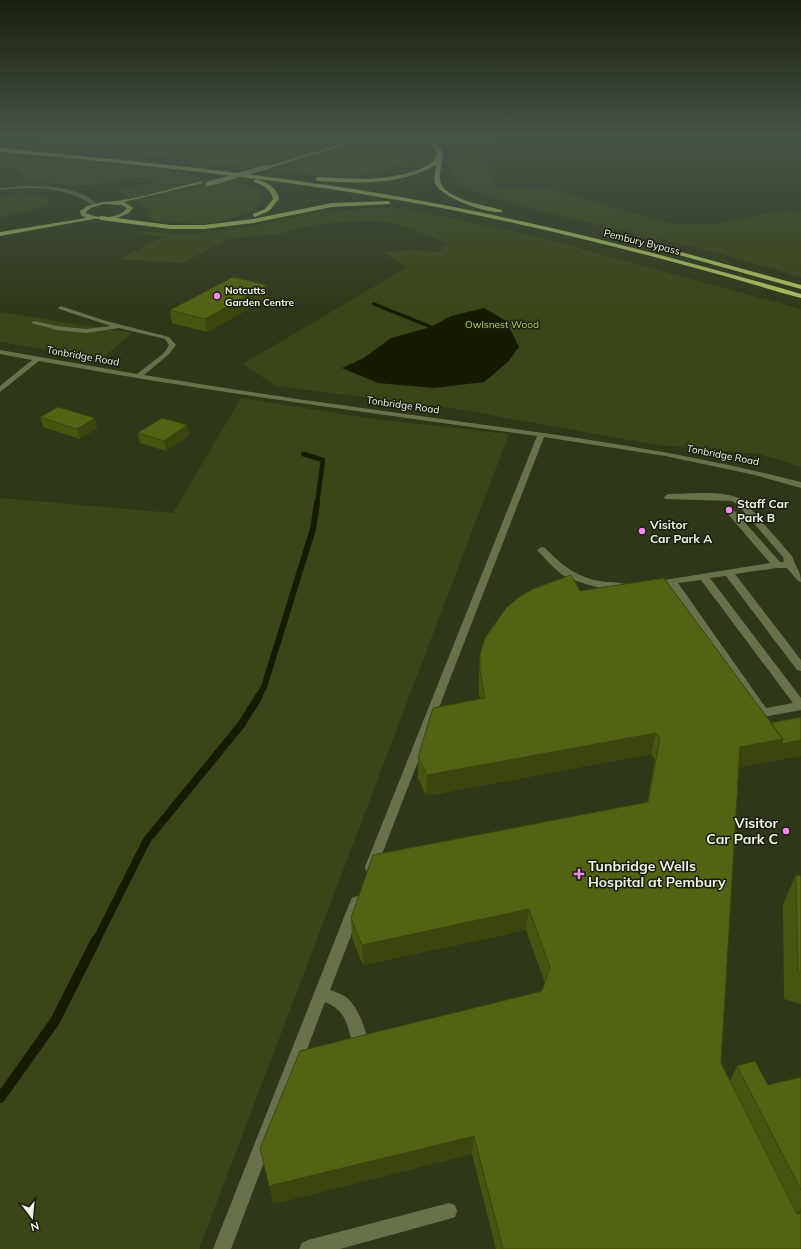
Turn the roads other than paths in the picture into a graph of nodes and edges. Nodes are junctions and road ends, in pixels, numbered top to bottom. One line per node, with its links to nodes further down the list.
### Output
1 (77, 195): 9 (street)
2 (150, 195): 8 (main road)
3 (173, 195): 10 (main road, bridge)
4 (275, 195): 16 (highway)
5 (377, 195): 11 (highway, Pembury Bypass)
6 (416, 195): 12 (highway)
7 (451, 195): 12 (highway)
8 (113, 203): 9 (main road); 10 (main road)
9 (94, 205): 14 (main road)
10 (134, 208): 14 (main road); 15 (highway)
11 (459, 210): 16 (highway); 22 (highway, Pembury Bypass)
12 (500, 211): 17 (highway)
13 (69, 216): 18 (main road)
14 (98, 218): 15 (highway); 19 (main road)
15 (145, 223): 16 (highway)
16 (219, 225)
17 (570, 227)
18 (0, 228)
19 (0, 234)
20 (677, 252): 21 (highway, Pembury Bypass)
21 (801, 287)
22 (801, 296)
23 (61, 308): 25 (street)
24 (34, 323): 25 (street)
25 (122, 326): 28 (street)
26 (0, 352): 27 (street, Tonbridge Road)
27 (36, 359): 28 (street, Tonbridge Road); 29 (street)
28 (136, 377): 30 (street, Tonbridge Road)
29 (0, 390)
30 (541, 435): 31 (street, Tonbridge Road); 43 (street)
31 (801, 485)
32 (668, 497): 36 (street)
33 (729, 510): 35 (street)
34 (542, 550): 40 (street)
35 (777, 565): 36 (street); 37 (street)
36 (790, 565): 39 (street)
37 (728, 572): 38 (street); 41 (street)
38 (702, 576): 40 (street); 42 (street)
39 (801, 578)
40 (671, 581): 42 (street)
41 (801, 667)
42 (801, 706)
43 (322, 993): 44 (street); 46 (street)
44 (361, 1047)
45 (449, 1211): 47 (street)
46 (222, 1249)
47 (308, 1249)

